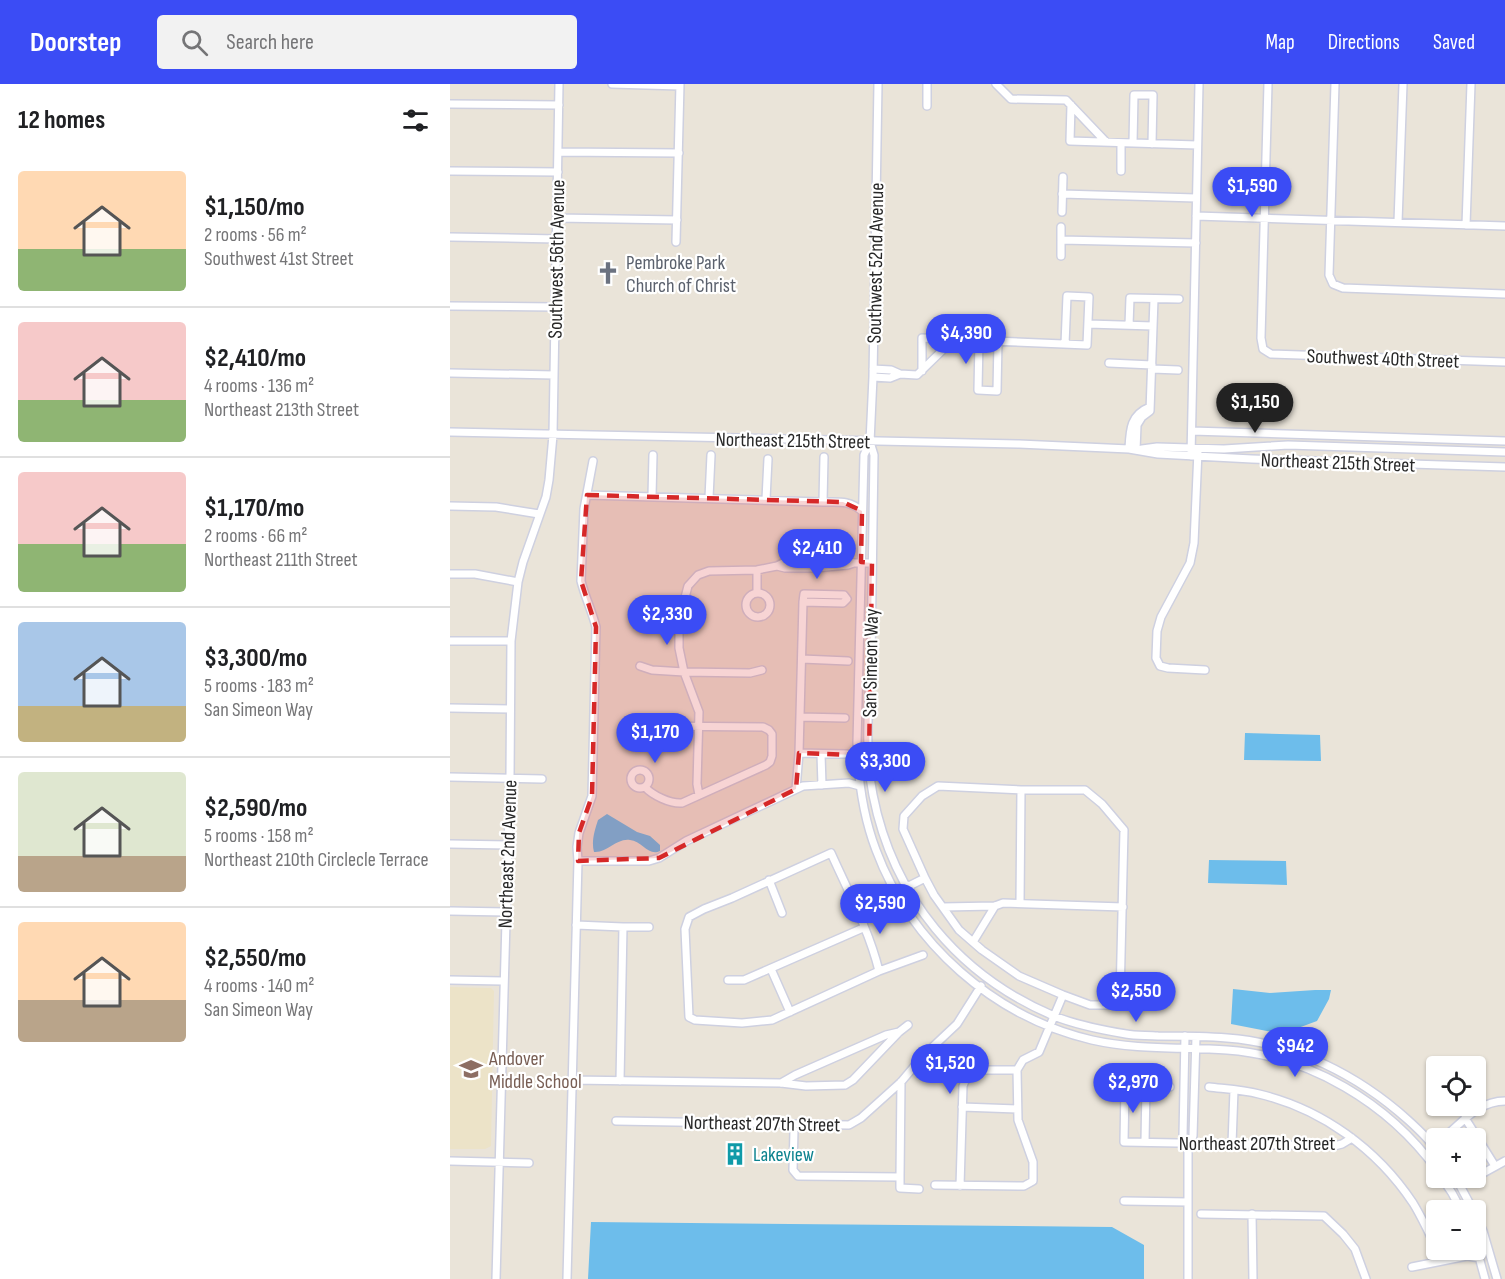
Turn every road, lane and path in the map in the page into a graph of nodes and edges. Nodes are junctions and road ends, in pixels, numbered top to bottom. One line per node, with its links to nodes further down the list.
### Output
1 (559, 84): 13 (street, Southwest 56th Avenue)
2 (612, 84): 11 (street)
3 (878, 84): 63 (street, Southwest 52nd Avenue)
4 (927, 84): 15 (street)
5 (996, 84): 14 (street)
6 (1199, 84): 20 (street)
7 (1268, 84): 32 (street)
8 (1335, 84): 34 (street)
9 (1403, 84): 35 (street)
10 (1471, 84): 36 (street)
11 (680, 85): 22 (street)
12 (450, 104): 13 (street)
13 (559, 105): 21 (street, Southwest 56th Avenue)
14 (1071, 105): 16 (street); 16 (street)
15 (927, 106)
16 (1106, 142): 17 (street)
17 (1121, 143): 18 (street); 24 (street)
18 (1133, 143): 19 (street); 19 (street)
19 (1152, 144): 20 (street)
20 (1197, 145): 28 (street)
21 (558, 152): 22 (street); 25 (street, Southwest 56th Avenue)
22 (679, 153): 33 (street)
23 (450, 171): 25 (street)
24 (1121, 171)
25 (558, 172): 31 (street, Southwest 56th Avenue)
26 (1063, 177): 27 (street)
27 (1062, 194): 28 (street); 29 (street)
28 (1196, 198): 30 (street)
29 (1062, 212)
30 (1196, 216): 32 (street); 43 (street)
31 (557, 218): 33 (street); 40 (street, Southwest 56th Avenue)
32 (1265, 218): 34 (street); 58 (street, Southwest 40th Street)
33 (677, 220): 42 (street)
34 (1331, 220): 35 (street); 45 (street)
35 (1398, 222): 36 (street)
36 (1466, 225): 37 (street)
37 (1505, 226)
38 (1061, 227): 41 (street)
39 (450, 237): 40 (street)
40 (557, 239): 49 (street, Southwest 56th Avenue)
41 (1061, 240): 43 (street); 44 (street)
42 (676, 242)
43 (1196, 243): 65 (street)
44 (1060, 255)
45 (1505, 294)
46 (1154, 298): 47 (street); 51 (street); 52 (street)
47 (1179, 299)
48 (450, 306): 49 (street)
49 (555, 307): 64 (street, Southwest 56th Avenue)
50 (1088, 324): 51 (street); 56 (street); 56 (street)
51 (1129, 325): 52 (street)
52 (1153, 326): 59 (street)
53 (954, 339): 54 (street); 61 (street); 61 (street)
54 (979, 340): 55 (street); 55 (street)
55 (998, 341): 56 (street)
56 (1065, 344)
57 (1109, 363): 59 (street)
58 (1505, 363)
59 (1152, 367): 60 (street); 72 (street)
60 (1178, 370)
61 (921, 371): 63 (street)
62 (450, 373): 64 (street)
63 (873, 373): 70 (street, Southwest 52nd Avenue)
64 (554, 375): 67 (street, Southwest 56th Avenue)
65 (1192, 430): 68 (street); 73 (street)
66 (450, 432): 67 (street, Northeast 215th Street)
67 (553, 435): 70 (street, Northeast 215th Street); 88 (street, Northeast 2nd Avenue)
68 (1364, 436): 69 (street); 71 (street)
69 (1505, 441)
70 (870, 442): 72 (street, Northeast 215th Street); 87 (street, San Simeon Way); 90 (street, San Simeon Way)
71 (1364, 447): 73 (street, Northeast 215th Street); 74 (street, Northeast 215th Street)
72 (1132, 450): 73 (street, Northeast 215th Street)
73 (1195, 452): 80 (street, Northeast 215th Street); 105 (street)
74 (1505, 452)
75 (653, 455): 82 (street)
76 (711, 455): 83 (street)
77 (824, 457): 85 (street)
78 (768, 459): 84 (street)
79 (593, 461): 81 (street)
80 (1505, 467)
81 (586, 495): 82 (street); 132 (street)
82 (652, 496): 83 (street)
83 (709, 498): 84 (street)
84 (766, 499): 85 (street)
85 (823, 502): 87 (street)
86 (450, 506): 88 (street)
87 (862, 511): 89 (street, San Simeon Way)
88 (539, 514): 94 (street, Northeast 2nd Avenue)
89 (858, 563): 90 (street); 91 (street); 91 (street); 113 (street, San Simeon Way)
90 (872, 563): 118 (street, San Simeon Way)
91 (777, 566): 92 (street)
92 (756, 570): 95 (street); 97 (street)
93 (450, 574): 94 (street)
94 (518, 582): 100 (street, Northeast 2nd Avenue)
95 (757, 593)
96 (803, 602): 96 (street); 101 (street)
97 (682, 609): 98 (street); 106 (street)
98 (641, 612)
99 (450, 641): 100 (street)
100 (511, 641): 108 (street, Northeast 2nd Avenue)
101 (802, 659): 102 (street); 109 (street)
102 (848, 661)
103 (640, 666): 106 (street)
104 (762, 670): 106 (street)
105 (1205, 670)
106 (684, 672): 112 (street)
107 (450, 708): 108 (street)
108 (510, 709): 121 (street, Northeast 2nd Avenue)
109 (800, 717): 110 (street); 114 (street)
110 (844, 718)
111 (638, 721): 112 (street)
112 (699, 726): 129 (street); 129 (street)
113 (857, 748): 116 (street); 117 (street, San Simeon Way)
114 (799, 753): 115 (street); 125 (street)
115 (821, 754): 116 (street); 123 (street)
116 (847, 754): 117 (street)
117 (858, 762): 118 (street); 119 (street, San Simeon Way)
118 (867, 772): 119 (street); 135 (street, San Simeon Way)
119 (859, 776): 124 (street); 126 (street, San Simeon Way)
120 (450, 777): 121 (street)
121 (510, 778): 122 (street); 131 (street, Northeast 2nd Avenue)
122 (542, 779)
123 (822, 783): 124 (street); 125 (street)
124 (849, 783): 126 (street)
125 (797, 785): 132 (street)
126 (860, 786): 136 (street, San Simeon Way)
127 (645, 787): 129 (street)
128 (1021, 790): 133 (street); 137 (street); 140 (street)
129 (699, 795)
130 (450, 844): 131 (street)
131 (508, 845): 143 (street, Northeast 2nd Avenue)
132 (578, 861): 145 (street)
133 (925, 878): 135 (street); 139 (street)
134 (769, 880): 141 (street); 144 (street); 159 (street)
135 (908, 888): 136 (street); 153 (street, San Simeon Way)
136 (897, 893): 141 (street); 157 (street, San Simeon Way)
137 (1020, 903): 138 (street); 140 (street)
138 (995, 906): 139 (street); 149 (street)
139 (943, 907): 149 (street)
140 (1123, 907): 158 (street)
141 (857, 911): 148 (street)
142 (450, 912): 143 (street)
143 (506, 912): 156 (street, Northeast 2nd Avenue)
144 (782, 913)
145 (576, 925): 146 (street); 169 (street)
146 (623, 927): 147 (street); 170 (street)
147 (649, 927)
148 (864, 928): 151 (street); 152 (street)
149 (973, 942): 158 (street)
150 (923, 956): 152 (street)
151 (771, 969): 155 (street); 159 (street)
152 (879, 971): 159 (street)
153 (986, 978): 157 (street, Northeast 207th Street); 160 (street, San Simeon Way)
154 (450, 980): 156 (street)
155 (728, 980)
156 (503, 981): 194 (street, Northeast 2nd Avenue)
157 (980, 988): 162 (street, San Simeon Way); 171 (street, Northeast 207th Street)
158 (1063, 995): 160 (street)
159 (790, 1012)
160 (1055, 1016): 162 (street); 164 (street, San Simeon Way)
161 (908, 1025): 163 (street)
162 (1050, 1027): 166 (street, San Simeon Way); 168 (street)
163 (899, 1032): 172 (street); 172 (street)
164 (1185, 1036): 165 (street, San Simeon Way); 166 (street)
165 (1196, 1037): 167 (street); 187 (street, San Simeon Way)
166 (1185, 1048): 167 (street, San Simeon Way); 189 (street)
167 (1195, 1048): 189 (street); 191 (street, San Simeon Way)
168 (1017, 1070): 180 (street); 181 (street)
169 (572, 1080): 170 (street); 212 (street)
170 (620, 1081): 172 (street)
171 (900, 1082): 184 (street, Northeast 207th Street); 198 (street)
172 (781, 1083)
173 (1101, 1086): 174 (street)
174 (1125, 1086): 175 (street); 188 (street, Northeast 207th Street)
175 (1146, 1086): 176 (street); 188 (street)
176 (1170, 1087)
177 (1209, 1088): 178 (street)
178 (1234, 1090): 186 (street); 190 (street)
179 (1505, 1101): 182 (street)
180 (962, 1107): 181 (street); 200 (street)
181 (1017, 1108): 200 (street)
182 (1466, 1118): 185 (street); 196 (street)
183 (616, 1121): 184 (street, Northeast 207th Street)
184 (798, 1124): 198 (street)
185 (1454, 1128)
186 (1352, 1138): 190 (street, Northeast 207th Street); 206 (street)
187 (1426, 1138)
188 (1145, 1142): 189 (street, Northeast 207th Street)
189 (1188, 1143): 190 (street, Northeast 207th Street); 203 (street)
190 (1232, 1144)
191 (1425, 1154)
192 (450, 1161): 194 (street)
193 (1505, 1161): 196 (street)
194 (500, 1162): 195 (street); 211 (street, Northeast 2nd Avenue)
195 (529, 1163)
196 (1495, 1166): 197 (street)
197 (1486, 1171)
198 (900, 1177): 201 (street)
199 (934, 1185): 200 (street)
200 (960, 1185)
201 (919, 1189)
202 (1124, 1201): 203 (street)
203 (1188, 1202): 213 (street)
204 (1252, 1214): 205 (street); 214 (street); 215 (street)
205 (1201, 1215)
206 (1426, 1229)
207 (1486, 1242): 217 (street)
208 (1442, 1260): 210 (street)
209 (1480, 1260): 216 (street)
210 (1412, 1267)
211 (496, 1279)
212 (567, 1279)
213 (1188, 1279)
214 (1253, 1279)
215 (1366, 1279)
216 (1485, 1279)
217 (1497, 1279)

